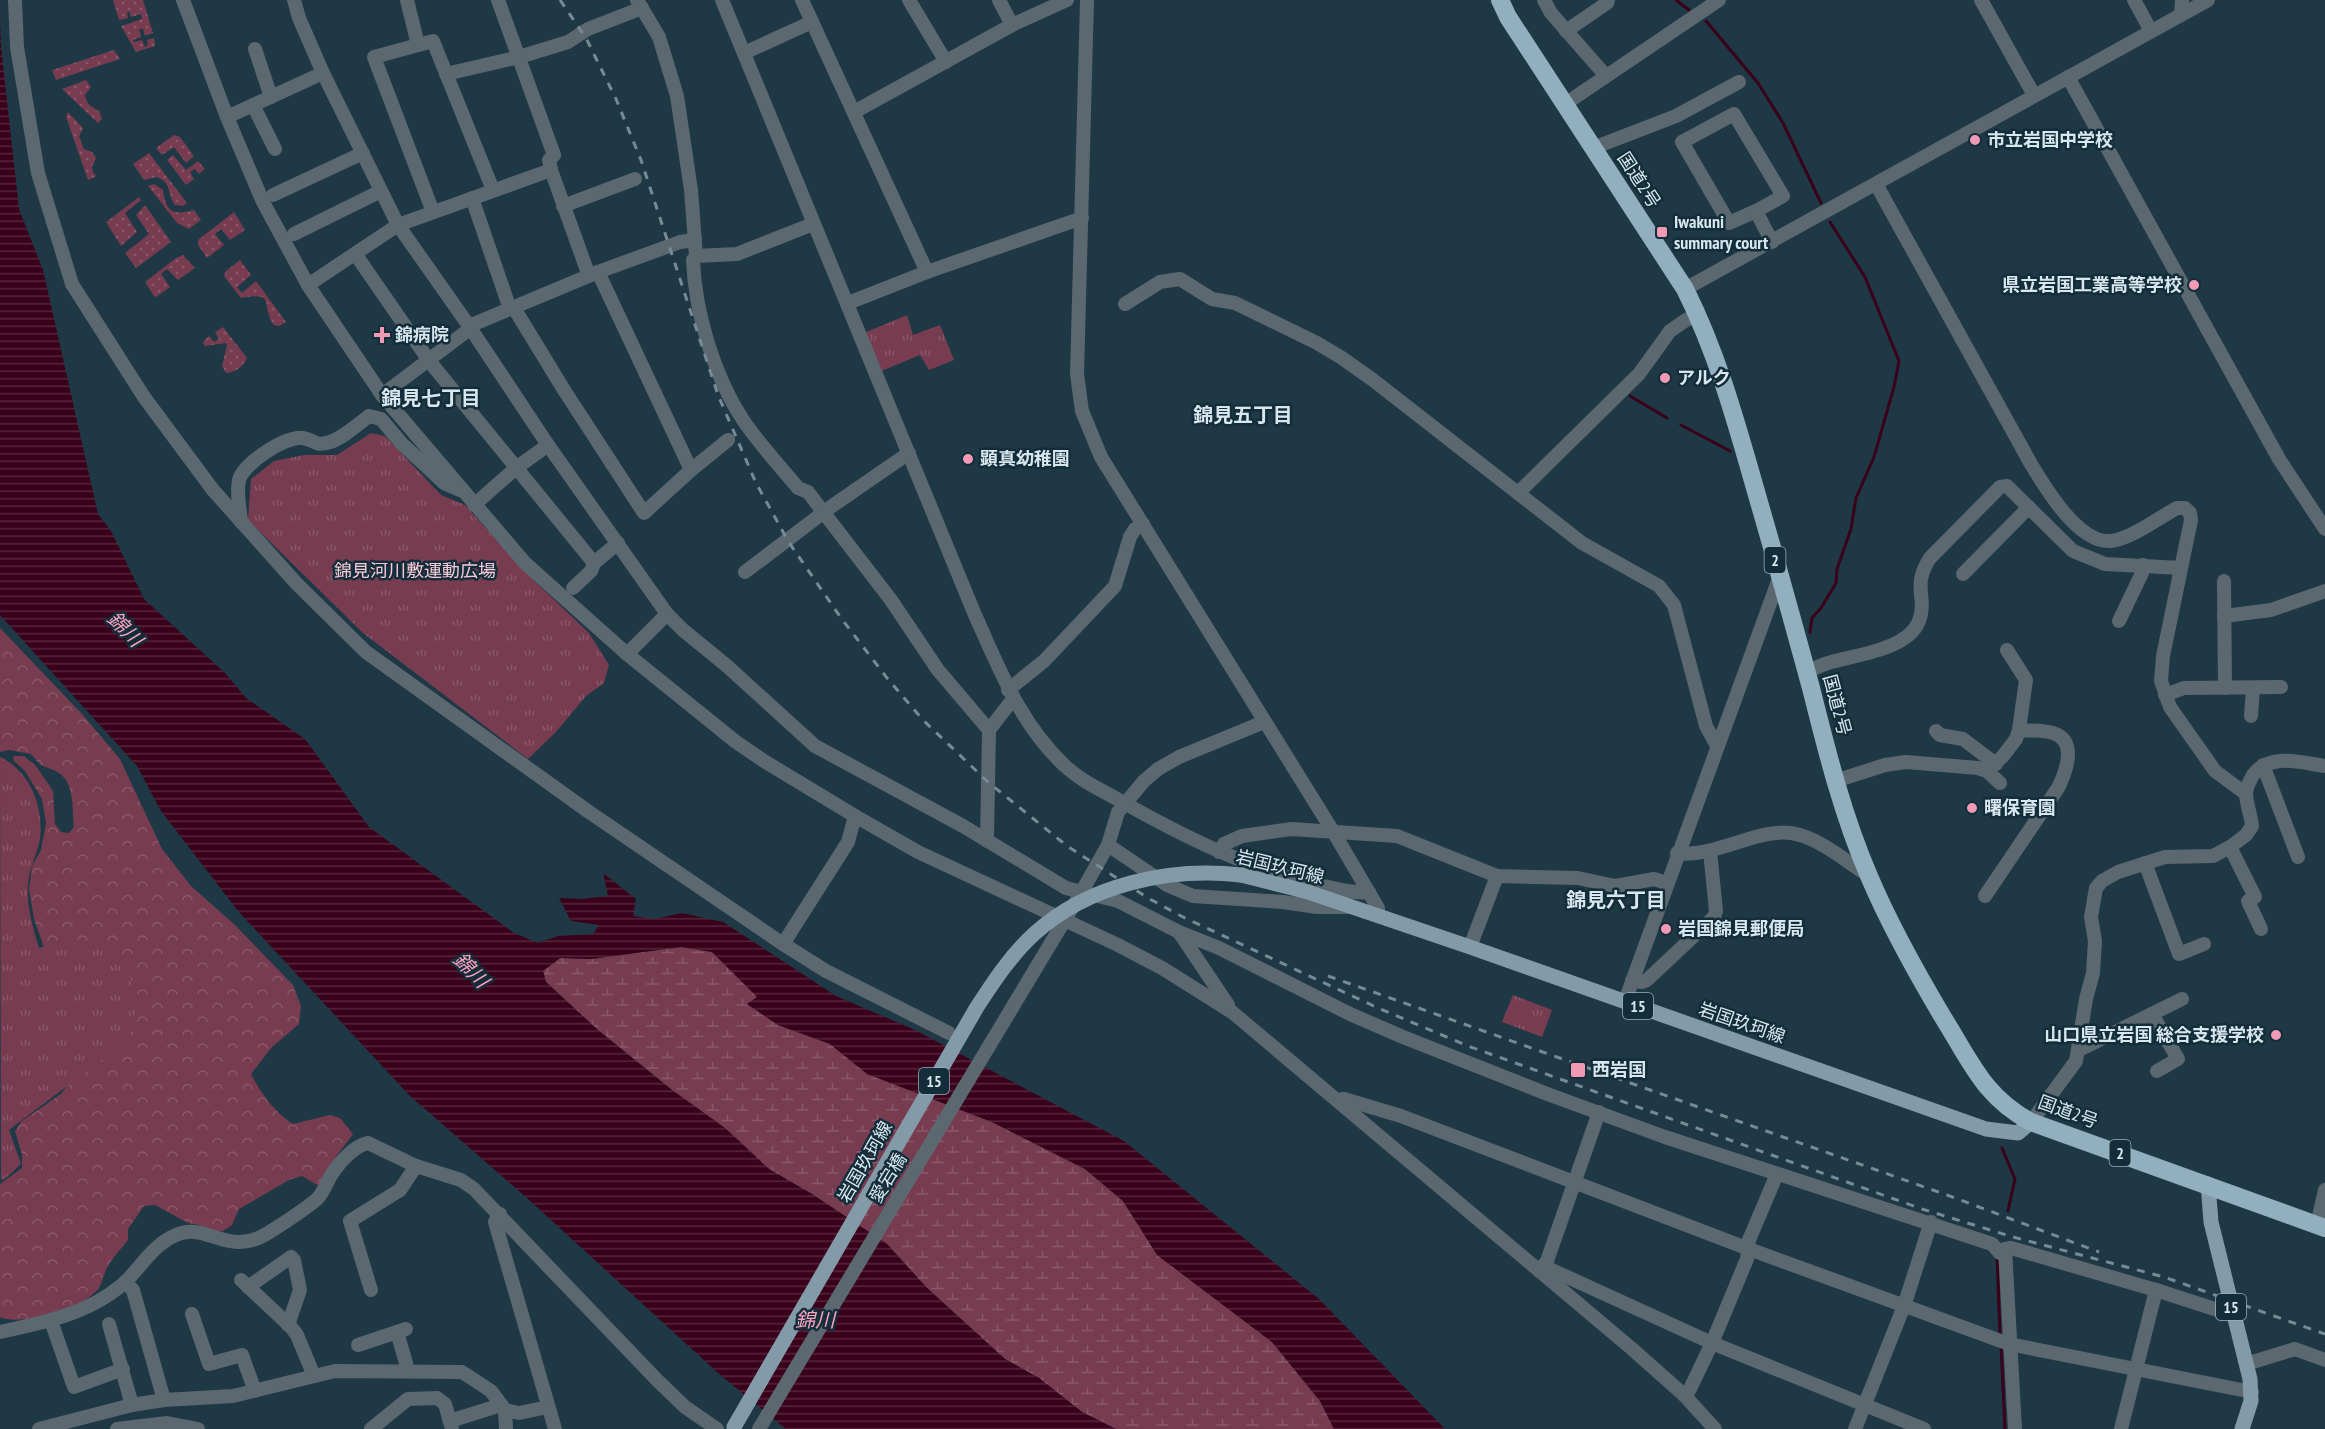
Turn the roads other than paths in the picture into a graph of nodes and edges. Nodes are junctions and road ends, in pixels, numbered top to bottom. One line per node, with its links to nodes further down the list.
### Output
1 (15, 0): 84 (street)
2 (183, 0): 41 (street)
3 (294, 0): 31 (street)
4 (407, 0): 26 (street)
5 (498, 0): 29 (street)
6 (722, 0): 28 (street)
7 (802, 0): 22 (street)
8 (909, 0): 30 (street)
9 (999, 0): 23 (street)
10 (1067, 0): 23 (street)
11 (1087, 0): 55 (street)
12 (1500, 0): 38 (highway, 国道2号 / 2)
13 (1544, 0): 24 (street)
14 (1719, 0): 33 (street)
15 (1981, 0): 36 (street)
16 (2134, 0): 25 (street)
17 (2182, 0): 21 (street)
18 (2208, 0): 21 (street)
19 (1609, 1): 24 (street)
20 (639, 4): 29 (street); 59 (street)
21 (2181, 15): 25 (street)
22 (812, 22): 28 (street); 40 (street)
23 (1012, 25): 30 (street)
24 (1566, 31): 33 (street)
25 (2151, 31): 34 (street)
26 (418, 45): 32 (street); 54 (street)
27 (255, 49): 37 (street)
28 (744, 53): 56 (street)
29 (519, 57): 32 (street); 45 (street)
30 (946, 62): 40 (street)
31 (323, 73): 37 (street); 44 (street)
32 (446, 74): 49 (street)
33 (1606, 76): 38 (street)
34 (2068, 77): 36 (street); 86 (street)
35 (1739, 82): 42 (street)
36 (2034, 95): 47 (street)
37 (271, 97): 39 (street)
38 (1565, 104): 42 (highway, 国道2号 / 2)
39 (253, 105): 41 (street); 43 (street)
40 (854, 112): 63 (street)
41 (227, 117): 65 (street)
42 (1593, 148): 66 (highway, 国道2号 / 2)
43 (275, 149)
44 (363, 153): 48 (street); 50 (street)
45 (550, 170): 49 (street); 52 (street)
46 (635, 179): 52 (street)
47 (1876, 183): 60 (street); 90 (street)
48 (381, 190): 57 (street); 58 (street)
49 (493, 190): 51 (street)
50 (273, 195)
51 (472, 198): 54 (street); 69 (street)
52 (563, 206): 64 (street)
53 (1756, 211): 53 (street); 60 (street)
54 (434, 212): 57 (street)
55 (1082, 218): 63 (street); 85 (street)
56 (813, 224): 62 (street); 67 (street)
57 (398, 225): 61 (street); 71 (street)
58 (294, 234)
59 (695, 240): 62 (street); 64 (street)
60 (1772, 242): 66 (street)
61 (356, 255): 65 (street); 72 (street)
62 (696, 256): 83 (street)
63 (927, 272): 67 (street)
64 (593, 274): 69 (street); 78 (street)
65 (308, 285): 73 (street)
66 (1685, 289): 70 (highway, 国道2号 / 2)
67 (848, 303): 76 (street)
68 (1125, 304): 80 (street)
69 (512, 308): 71 (street); 78 (street)
70 (1698, 315): 80 (street); 93 (highway, 国道2号 / 2)
71 (470, 327): 72 (street); 75 (street)
72 (429, 360): 73 (street); 77 (street)
73 (382, 394): 79 (street)
74 (728, 440): 78 (street)
75 (548, 445): 77 (street); 87 (street)
76 (909, 453): 83 (street); 106 (street)
77 (516, 468): 81 (street); 88 (street)
78 (691, 470)
79 (464, 492): 81 (street); 84 (street)
80 (1518, 493): 113 (street)
81 (474, 505): 101 (street)
82 (2029, 507): 89 (street); 92 (street); 102 (street)
83 (824, 513): 91 (street); 110 (street)
84 (241, 522): 145 (street)
85 (1143, 524): 106 (street); 109 (street)
86 (2325, 529)
87 (618, 543): 88 (street); 97 (street)
88 (594, 563): 95 (street)
89 (2143, 565): 90 (street); 99 (street)
90 (2181, 568): 107 (street)
91 (745, 572)
92 (1963, 574)
93 (1780, 576): 102 (highway, 国道2号 / 2); 113 (street)
94 (2224, 581): 98 (street)
95 (573, 588)
96 (2325, 591): 98 (street)
97 (668, 614): 101 (street); 123 (street)
98 (2224, 616): 103 (street)
99 (2119, 621)
100 (2007, 650): 111 (street)
101 (627, 654): 121 (street)
102 (1806, 672): 117 (highway, 国道2号 / 2)
103 (2226, 687): 104 (street); 107 (street)
104 (2253, 687): 105 (street); 108 (street)
105 (2281, 687)
106 (1011, 695): 110 (street); 120 (street)
107 (2165, 695): 119 (street)
108 (2251, 716)
109 (1264, 722): 120 (street, 愛宕橋); 122 (street)
110 (989, 730): 123 (street)
111 (2019, 730): 116 (street); 137 (street)
112 (1936, 731): 116 (street)
113 (1717, 746): 128 (street)
114 (2263, 765): 115 (street); 119 (street); 129 (street)
115 (2325, 766)
116 (1991, 768): 117 (street); 118 (street)
117 (1835, 781): 132 (highway, 国道2号 / 2)
118 (2000, 783)
119 (2246, 794): 125 (street)
120 (1125, 803): 124 (street, 愛宕橋); 127 (street)
121 (855, 816): 141 (street); 145 (street)
122 (1334, 833): 127 (street); 133 (street); 135 (street)
123 (987, 841): 136 (street)
124 (1108, 845): 136 (street, 愛宕橋); 138 (street)
125 (2230, 847): 131 (street); 142 (street)
126 (1710, 851): 128 (street); 132 (street); 147 (street)
127 (1219, 852): 130 (street)
128 (1677, 853): 134 (street)
129 (2298, 857)
130 (1234, 859): 135 (street); 138 (street)
131 (2145, 862): 144 (street); 153 (street)
132 (1868, 875): 157 (highway, 国道2号 / 2)
133 (1497, 876): 134 (street); 146 (street)
134 (1667, 883): 147 (street)
135 (1369, 892): 140 (street)
136 (1081, 893): 141 (street, 愛宕橋); 143 (street)
137 (1985, 896)
138 (1226, 898): 139 (street)
139 (1352, 907): 140 (main road, 岩国玖珂線 / 15); 197 (main road, 岩国玖珂線 / 15, bridge)
140 (1378, 916): 146 (main road, 岩国玖珂線 / 15)
141 (1065, 919): 150 (street); 205 (street, 愛宕橋)
142 (2261, 929)
143 (1179, 932): 150 (street); 156 (street)
144 (2204, 944)
145 (783, 945): 152 (street)
146 (1470, 947): 149 (main road, 岩国玖珂線 / 15)
147 (1632, 981): 149 (street)
148 (2182, 999): 151 (street)
149 (1625, 1001): 157 (main road, 岩国玖珂線 / 15)
150 (1232, 1012): 155 (street)
151 (2152, 1014): 153 (street); 154 (street)
152 (950, 1033)
153 (2079, 1050): 157 (street)
154 (2157, 1071)
155 (1338, 1100): 160 (street); 168 (street)
156 (1599, 1112): 159 (street); 160 (street)
157 (2031, 1122): 161 (highway, 国道2号 / 2)
158 (416, 1166): 163 (street); 169 (street); 170 (street)
159 (1777, 1174): 164 (street); 166 (street)
160 (1575, 1182): 166 (street); 168 (street)
161 (2208, 1184): 165 (highway, 国道2号 / 2); 174 (main road, 15)
162 (2325, 1190): 165 (street)
163 (500, 1214): 195 (street); 204 (street)
164 (1931, 1222): 167 (street); 172 (street)
165 (2321, 1227)
166 (1749, 1249): 172 (street); 180 (street)
167 (1999, 1250): 171 (street); 179 (street)
168 (1541, 1269): 180 (street); 190 (street)
169 (125, 1282): 175 (street); 191 (street)
170 (371, 1290)
171 (2156, 1290): 174 (street); 185 (street)
172 (1904, 1306): 179 (street); 192 (street)
173 (192, 1314): 188 (street)
174 (2233, 1315): 183 (main road, 15)
175 (51, 1321): 178 (street); 184 (street)
176 (109, 1324): 184 (street)
177 (288, 1325): 177 (street); 187 (street)
178 (0, 1332)
179 (2002, 1342): 185 (street); 209 (street)
180 (1712, 1343): 190 (street); 192 (street)
181 (357, 1345): 186 (street)
182 (2325, 1360): 183 (street)
183 (2246, 1364): 189 (main road, 15)
184 (123, 1369): 193 (street)
185 (2136, 1370): 189 (street); 210 (street)
186 (406, 1371): 187 (street); 194 (street)
187 (314, 1377): 188 (street)
188 (255, 1391): 191 (street)
189 (2252, 1392): 211 (main road, 15)
190 (1684, 1395): 206 (street)
191 (164, 1400): 193 (street)
192 (1864, 1404): 207 (street); 208 (street)
193 (132, 1405): 198 (street)
194 (503, 1407): 195 (street); 196 (street); 202 (street)
195 (548, 1407): 203 (street)
196 (451, 1425): 201 (street)
197 (733, 1428)
198 (39, 1429)
199 (117, 1429): 200 (street)
200 (198, 1429)
201 (371, 1429)
202 (506, 1429)
203 (555, 1429)
204 (717, 1429)
205 (759, 1429)
206 (1715, 1429)
207 (1855, 1429)
208 (1924, 1429)
209 (2015, 1429)
210 (2121, 1429)
211 (2242, 1429)

